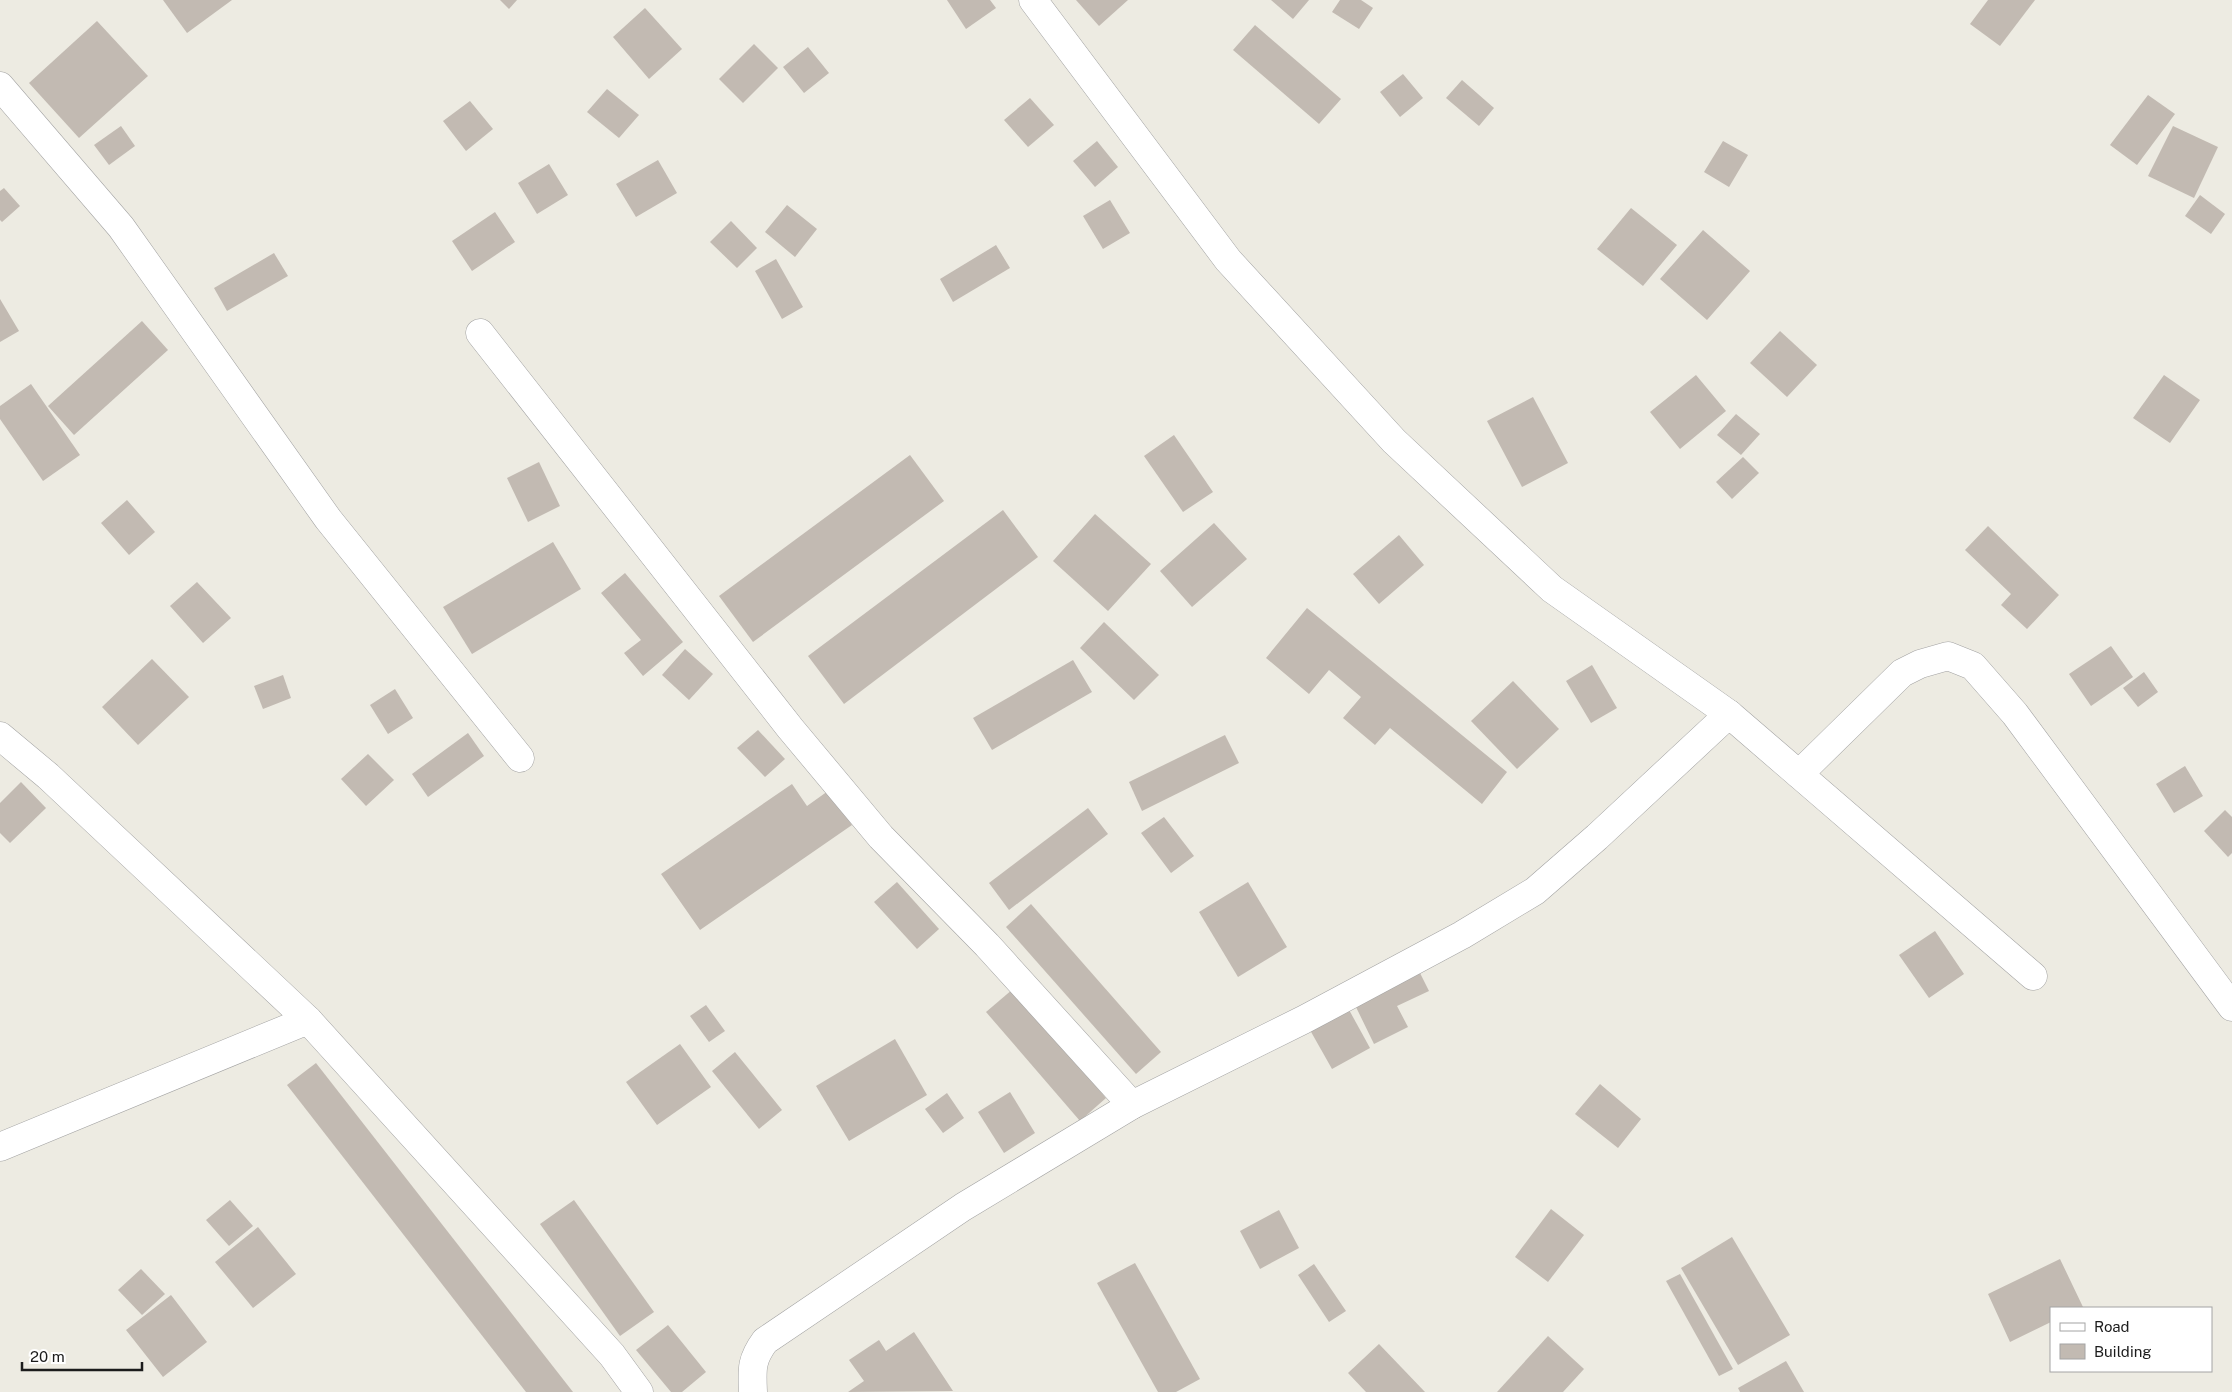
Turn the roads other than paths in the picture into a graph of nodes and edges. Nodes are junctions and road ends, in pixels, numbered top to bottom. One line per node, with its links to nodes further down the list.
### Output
1 (1033, 0): 4 (street)
2 (0, 86): 6 (street)
3 (480, 333): 11 (street)
4 (1729, 714): 7 (street); 11 (street)
5 (0, 736): 10 (street)
6 (520, 758)
7 (1799, 774): 8 (street); 9 (street)
8 (2033, 976)
9 (2232, 1007)
10 (308, 1020): 12 (street); 13 (street)
11 (1132, 1105): 14 (street)
12 (0, 1147)
13 (640, 1392)
14 (753, 1392)

